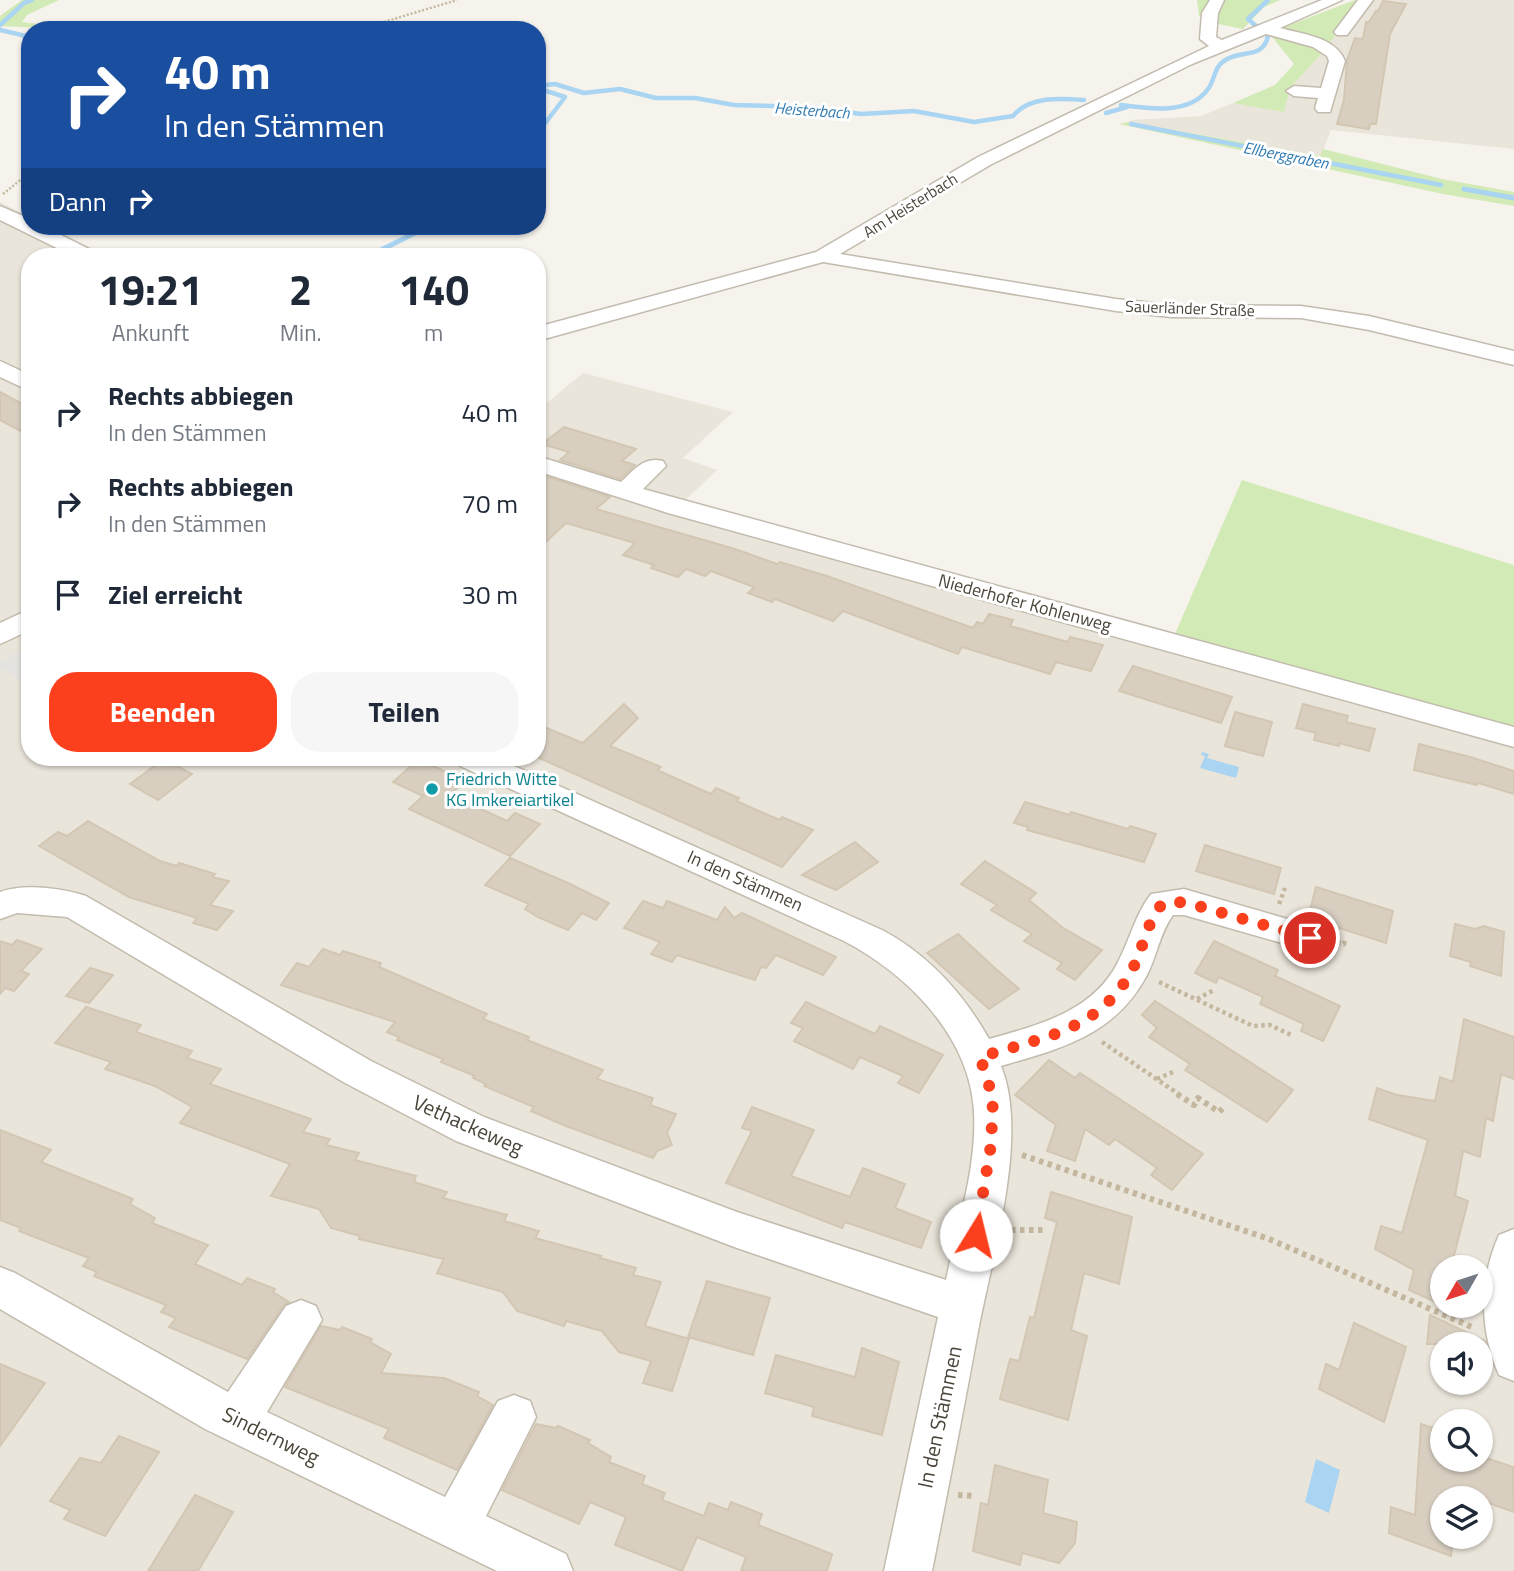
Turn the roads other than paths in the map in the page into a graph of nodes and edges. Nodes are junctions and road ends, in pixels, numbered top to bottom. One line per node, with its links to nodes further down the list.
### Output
1 (1217, 0): 6 (street)
2 (1335, 0): 4 (street, Am Heisterbach)
3 (1366, 0): 5 (street)
4 (1264, 28): 6 (street, Am Heisterbach); 7 (street)
5 (1342, 32)
6 (1221, 46): 12 (street, Am Heisterbach)
7 (1294, 91)
8 (0, 212): 9 (street)
9 (21, 222)
10 (46, 235): 11 (street)
11 (72, 248)
12 (823, 256): 13 (street, Am Heisterbach); 14 (street, Sauerländer Straße)
13 (546, 332)
14 (1514, 358)
15 (0, 368): 16 (street)
16 (21, 389)
17 (546, 466): 19 (street, Niederhofer Kohlenweg)
18 (654, 466): 19 (street)
19 (625, 492): 22 (street, Niederhofer Kohlenweg)
20 (21, 623): 21 (street)
21 (0, 635)
22 (1514, 737)
23 (487, 766): 26 (street, In den Stämmen)
24 (0, 906): 29 (street, Vethackeweg)
25 (1310, 938): 26 (street)
26 (980, 1057): 29 (street, In den Stämmen)
27 (1514, 1248): 31 (street)
28 (1, 1289): 33 (street, Sindernweg)
29 (963, 1306): 36 (street, In den Stämmen)
30 (301, 1320): 33 (street)
31 (1511, 1351)
32 (514, 1417): 34 (street)
33 (236, 1419): 34 (street, Sindernweg)
34 (454, 1526): 35 (street, Sindernweg)
35 (549, 1571)
36 (908, 1571)

